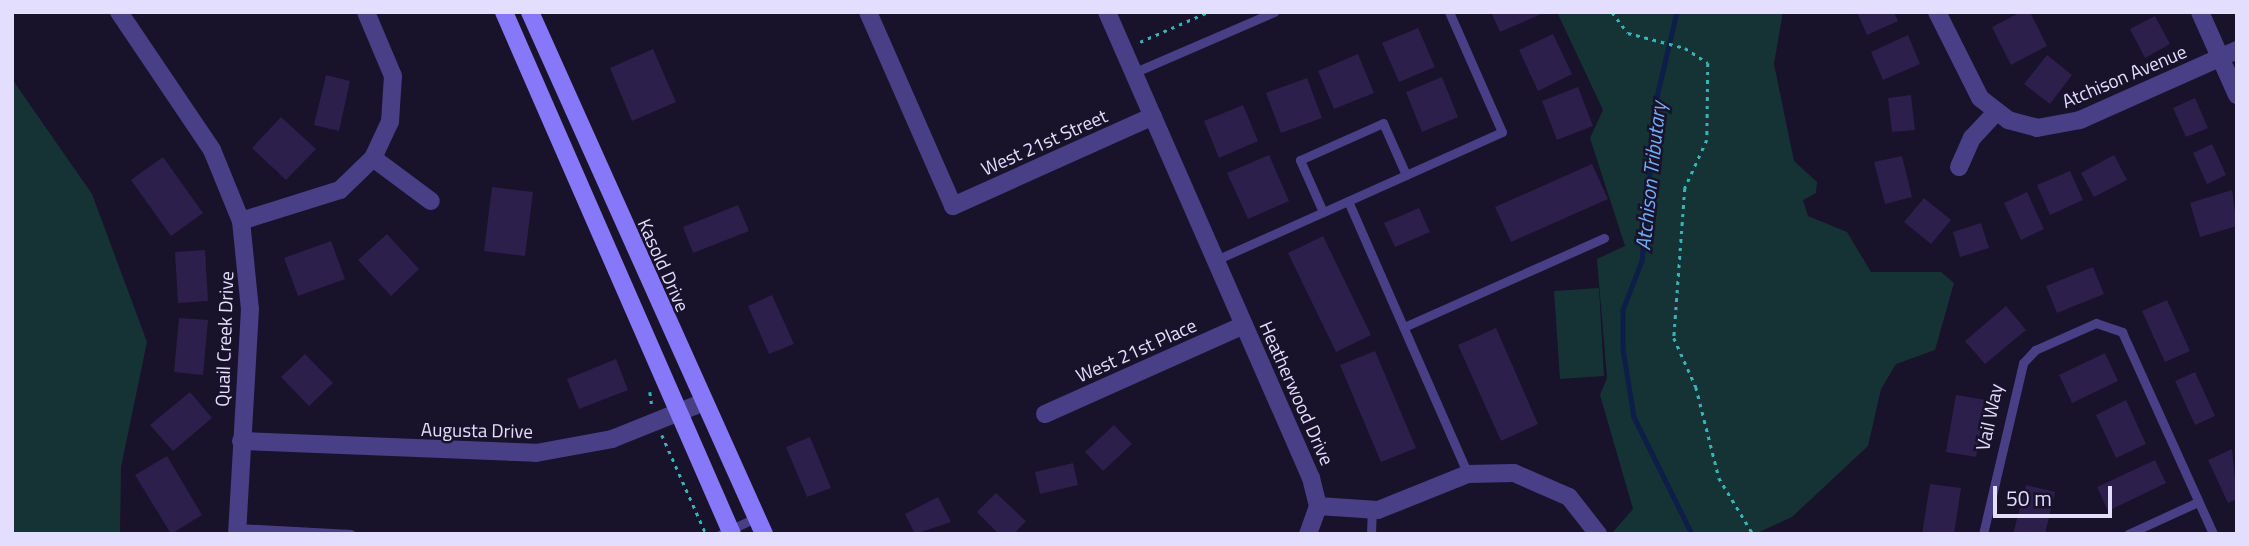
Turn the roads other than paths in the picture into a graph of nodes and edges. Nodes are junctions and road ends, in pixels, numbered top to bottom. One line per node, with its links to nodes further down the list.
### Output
1 (119, 12): 23 (street, Quail Creek Drive)
2 (366, 12): 17 (street)
3 (505, 12): 29 (main road)
4 (530, 12): 28 (main road, Kasold Drive)
5 (869, 12): 16 (street, West 21st Street)
6 (1107, 12): 13 (street, Heatherwood Drive)
7 (1273, 12): 13 (lane)
8 (1449, 12): 19 (lane)
9 (1937, 12): 15 (street)
10 (2200, 12): 12 (street)
11 (2237, 50): 12 (street, Atchison Avenue)
12 (2220, 58): 14 (street); 15 (street, Atchison Avenue)
13 (1133, 73): 16 (street, Heatherwood Drive)
14 (2237, 95)
15 (1995, 113): 18 (street)
16 (1153, 117): 25 (street, Heatherwood Drive)
17 (373, 158): 20 (street); 23 (street)
18 (1959, 167)
19 (1406, 175): 21 (lane); 22 (lane)
20 (431, 201)
21 (1348, 201): 22 (lane); 27 (lane)
22 (1323, 212): 25 (lane)
23 (242, 221): 31 (street, Quail Creek Drive)
24 (1604, 238): 27 (lane)
25 (1216, 260): 26 (street, Heatherwood Drive)
26 (1244, 325): 30 (street, West 21st Place); 34 (street, Heatherwood Drive)
27 (1404, 327): 32 (lane)
28 (704, 402): 29 (street, Augusta Drive); 36 (main road, Kasold Drive)
29 (680, 413): 31 (street, Augusta Drive); 38 (main road)
30 (1045, 414)
31 (241, 441): 37 (street, Quail Creek Drive)
32 (1468, 474): 35 (street); 42 (street)
33 (2198, 502): 43 (lane, Vail Way); 44 (lane); 45 (lane)
34 (1318, 506): 35 (street); 40 (street)
35 (1372, 510): 41 (lane)
36 (760, 526): 38 (lane)
37 (237, 531): 39 (lane)
38 (728, 532)
39 (351, 534)
40 (1308, 534)
41 (1371, 534)
42 (1598, 534)
43 (1983, 534)
44 (2128, 534)
45 (2213, 534)

